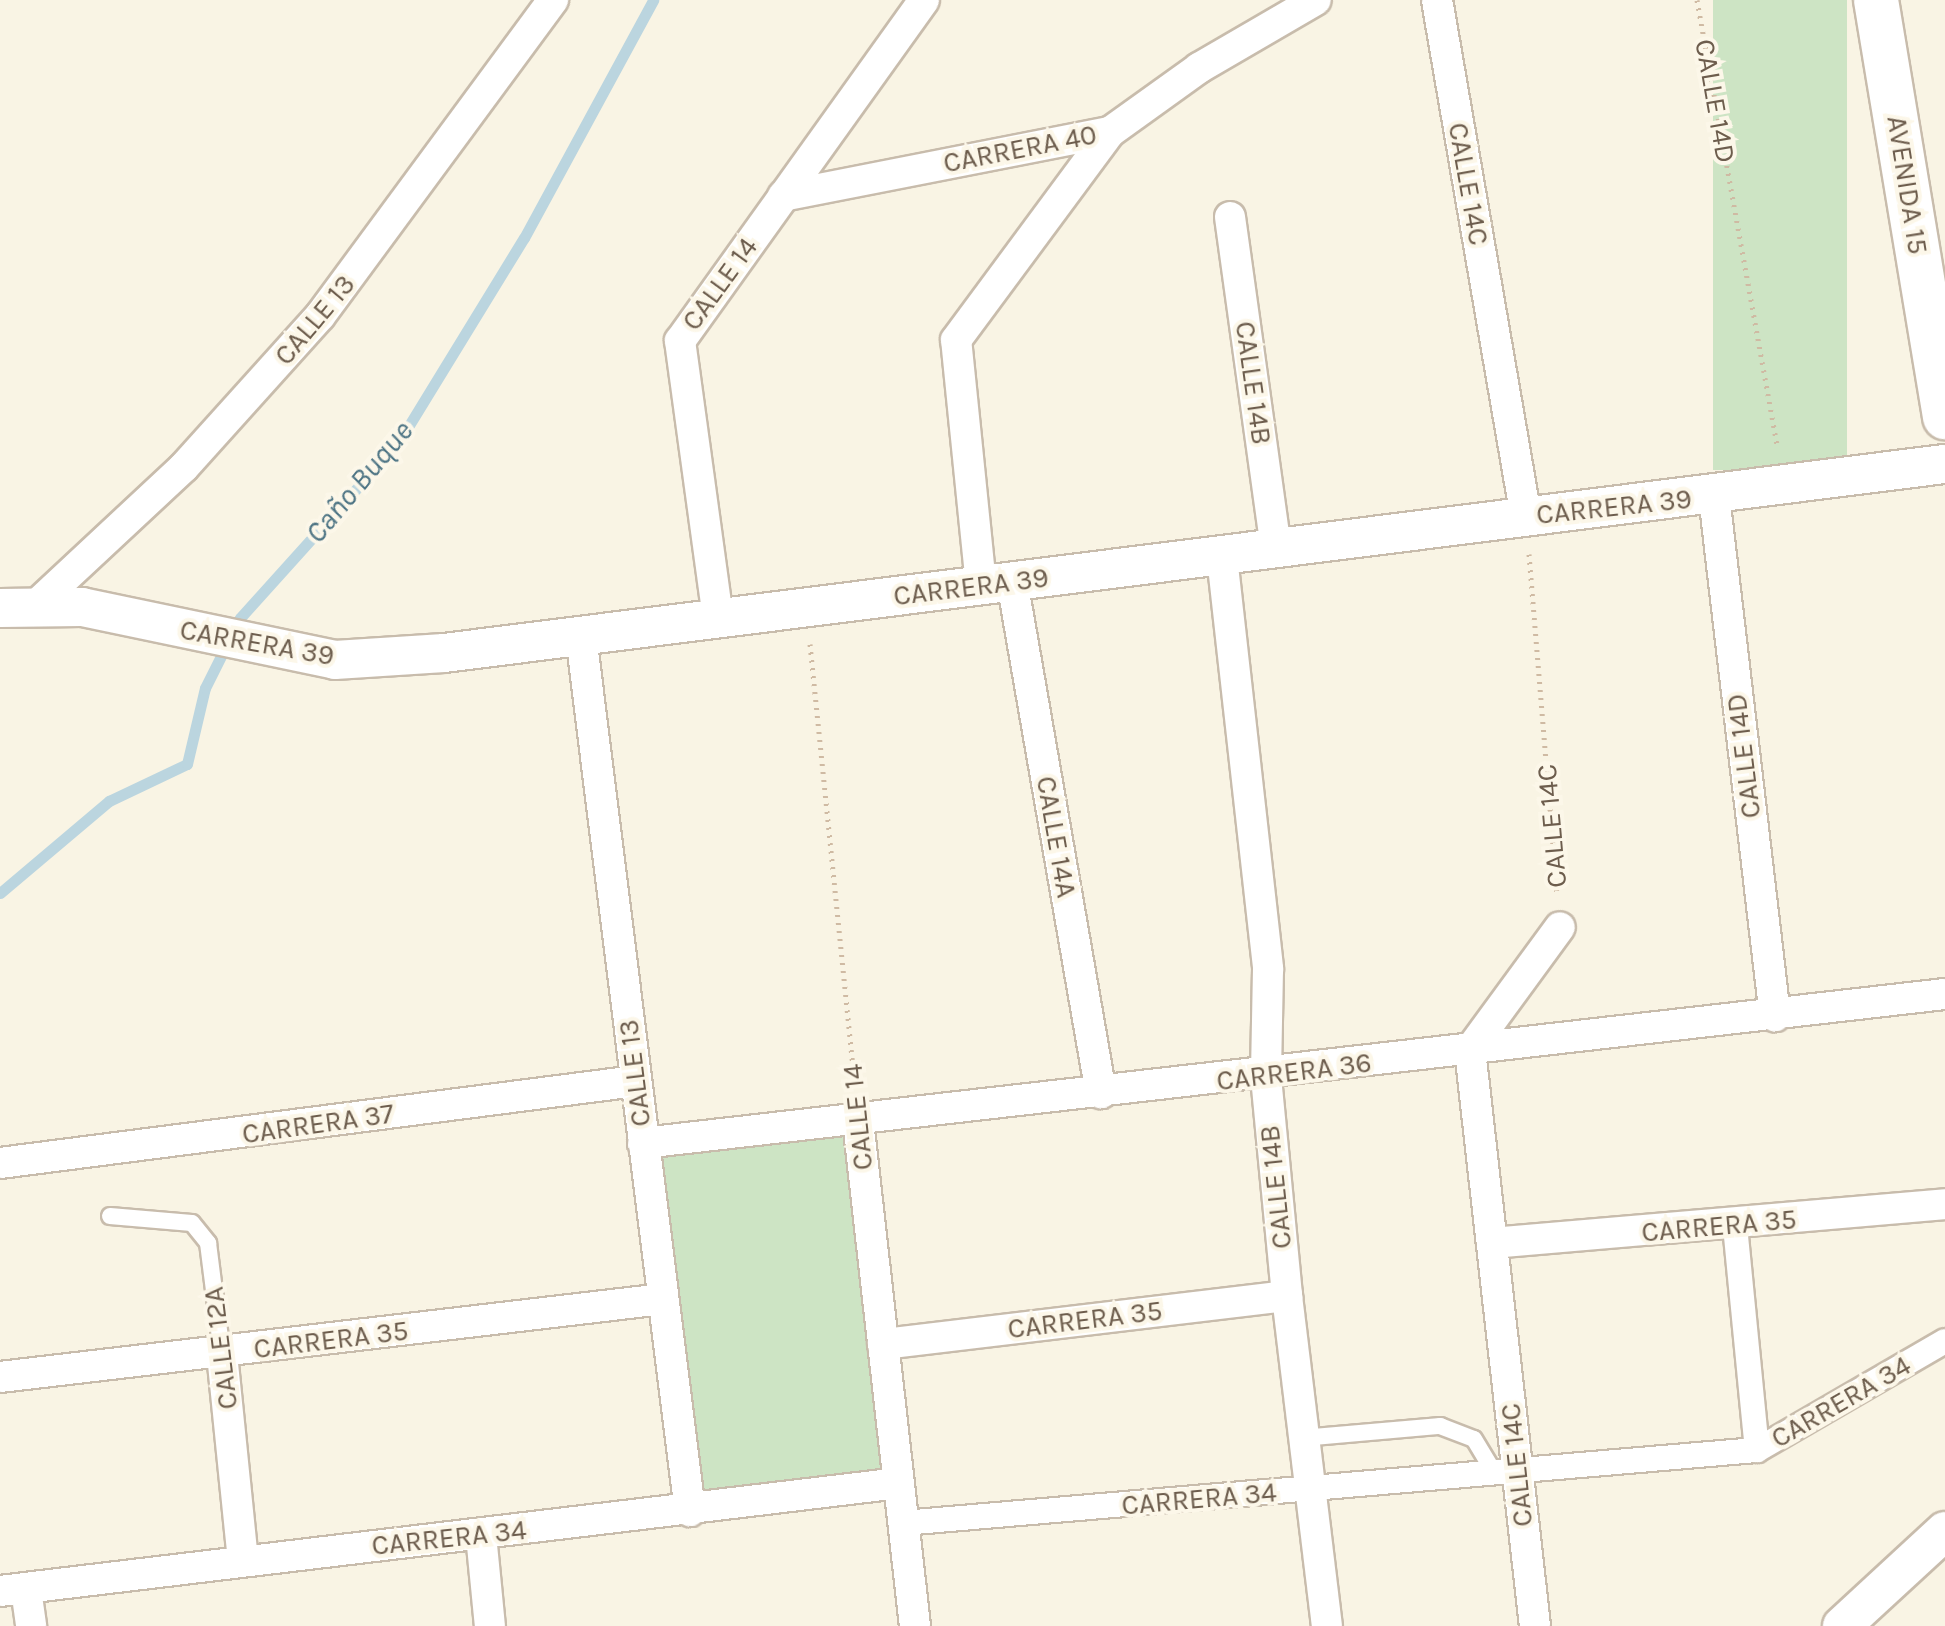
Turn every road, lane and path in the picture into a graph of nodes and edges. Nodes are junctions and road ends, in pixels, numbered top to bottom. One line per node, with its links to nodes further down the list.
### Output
1 (553, 0): 18 (street, CALLE 13)
2 (924, 0): 8 (street, CALLE 14)
3 (1316, 0): 7 (street, CARRERA 40)
4 (1437, 0): 14 (street, CALLE 14C)
5 (1697, 0): 12 (path, CALLE 14D)
6 (1876, 0): 10 (main road, AVENIDA 15)
7 (1110, 132): 8 (street, CARRERA 40); 17 (street, CALLE 14A)
8 (783, 196): 20 (street, CALLE 14)
9 (1230, 217): 15 (street, CALLE 14B)
10 (1945, 417)
11 (1945, 464): 12 (street, CARRERA 39)
12 (1785, 485): 13 (street, CARRERA 39)
13 (1714, 496): 14 (street, CARRERA 39); 24 (street, CALLE 14D)
14 (1526, 517): 15 (street, CARRERA 39); 22 (path, CALLE 14C)
15 (1276, 548): 16 (street, CARRERA 39)
16 (1222, 557): 17 (street, CARRERA 39); 26 (street, CALLE 14B)
17 (996, 583): 19 (street, CARRERA 39); 28 (street, CALLE 14A)
18 (18, 606): 21 (street, CARRERA 39)
19 (806, 608): 20 (street, CARRERA 39); 29 (path, CALLE 14)
20 (718, 618): 21 (street, CARRERA 39)
21 (581, 636): 27 (street, CALLE 13)
22 (1560, 927): 25 (street, CALLE 14C)
23 (1945, 994): 24 (street, CARRERA 36)
24 (1775, 1016): 25 (street, CARRERA 36)
25 (1470, 1050): 26 (street, CARRERA 36); 35 (street, CALLE 14C)
26 (1266, 1077): 28 (street, CARRERA 36); 36 (street, CALLE 14B)
27 (636, 1081): 30 (street, CALLE 13); 31 (street, CARRERA 37)
28 (1101, 1093): 29 (street, CARRERA 36)
29 (858, 1121): 30 (street, CARRERA 36); 39 (street, CALLE 14)
30 (643, 1143): 37 (street, CALLE 13)
31 (0, 1163)
32 (1945, 1204): 34 (street, CARRERA 35)
33 (110, 1216): 40 (lane, CALLE 12A)
34 (1735, 1226): 35 (street, CARRERA 35); 43 (street)
35 (1492, 1243): 44 (street, CALLE 14C)
36 (1287, 1296): 39 (street, CARRERA 35); 42 (street, CALLE 14B)
37 (663, 1299): 40 (street, CARRERA 35); 47 (street, CALLE 13)
38 (1945, 1341): 43 (street, CARRERA 34)
39 (883, 1344): 45 (street, CALLE 14)
40 (222, 1354): 41 (street, CARRERA 35); 51 (street, CALLE 12A)
41 (0, 1377)
42 (1302, 1438): 44 (lane); 46 (street, CALLE 14B)
43 (1757, 1450): 44 (street, CARRERA 34)
44 (1506, 1471): 46 (street, CARRERA 34); 57 (street, CALLE 14C)
45 (899, 1483): 47 (street, CARRERA 34); 48 (street, CALLE 14)
46 (1310, 1490): 48 (street, CARRERA 34); 56 (street, CALLE 14B)
47 (690, 1511): 50 (street, CARRERA 34)
48 (903, 1523): 55 (street, CALLE 14)
49 (1945, 1531): 58 (street)
50 (481, 1535): 51 (street, CARRERA 34); 54 (street)
51 (243, 1561): 52 (street, CARRERA 34)
52 (13, 1590): 53 (street)
53 (31, 1626)
54 (490, 1626)
55 (915, 1626)
56 (1327, 1626)
57 (1535, 1626)
58 (1842, 1626)

